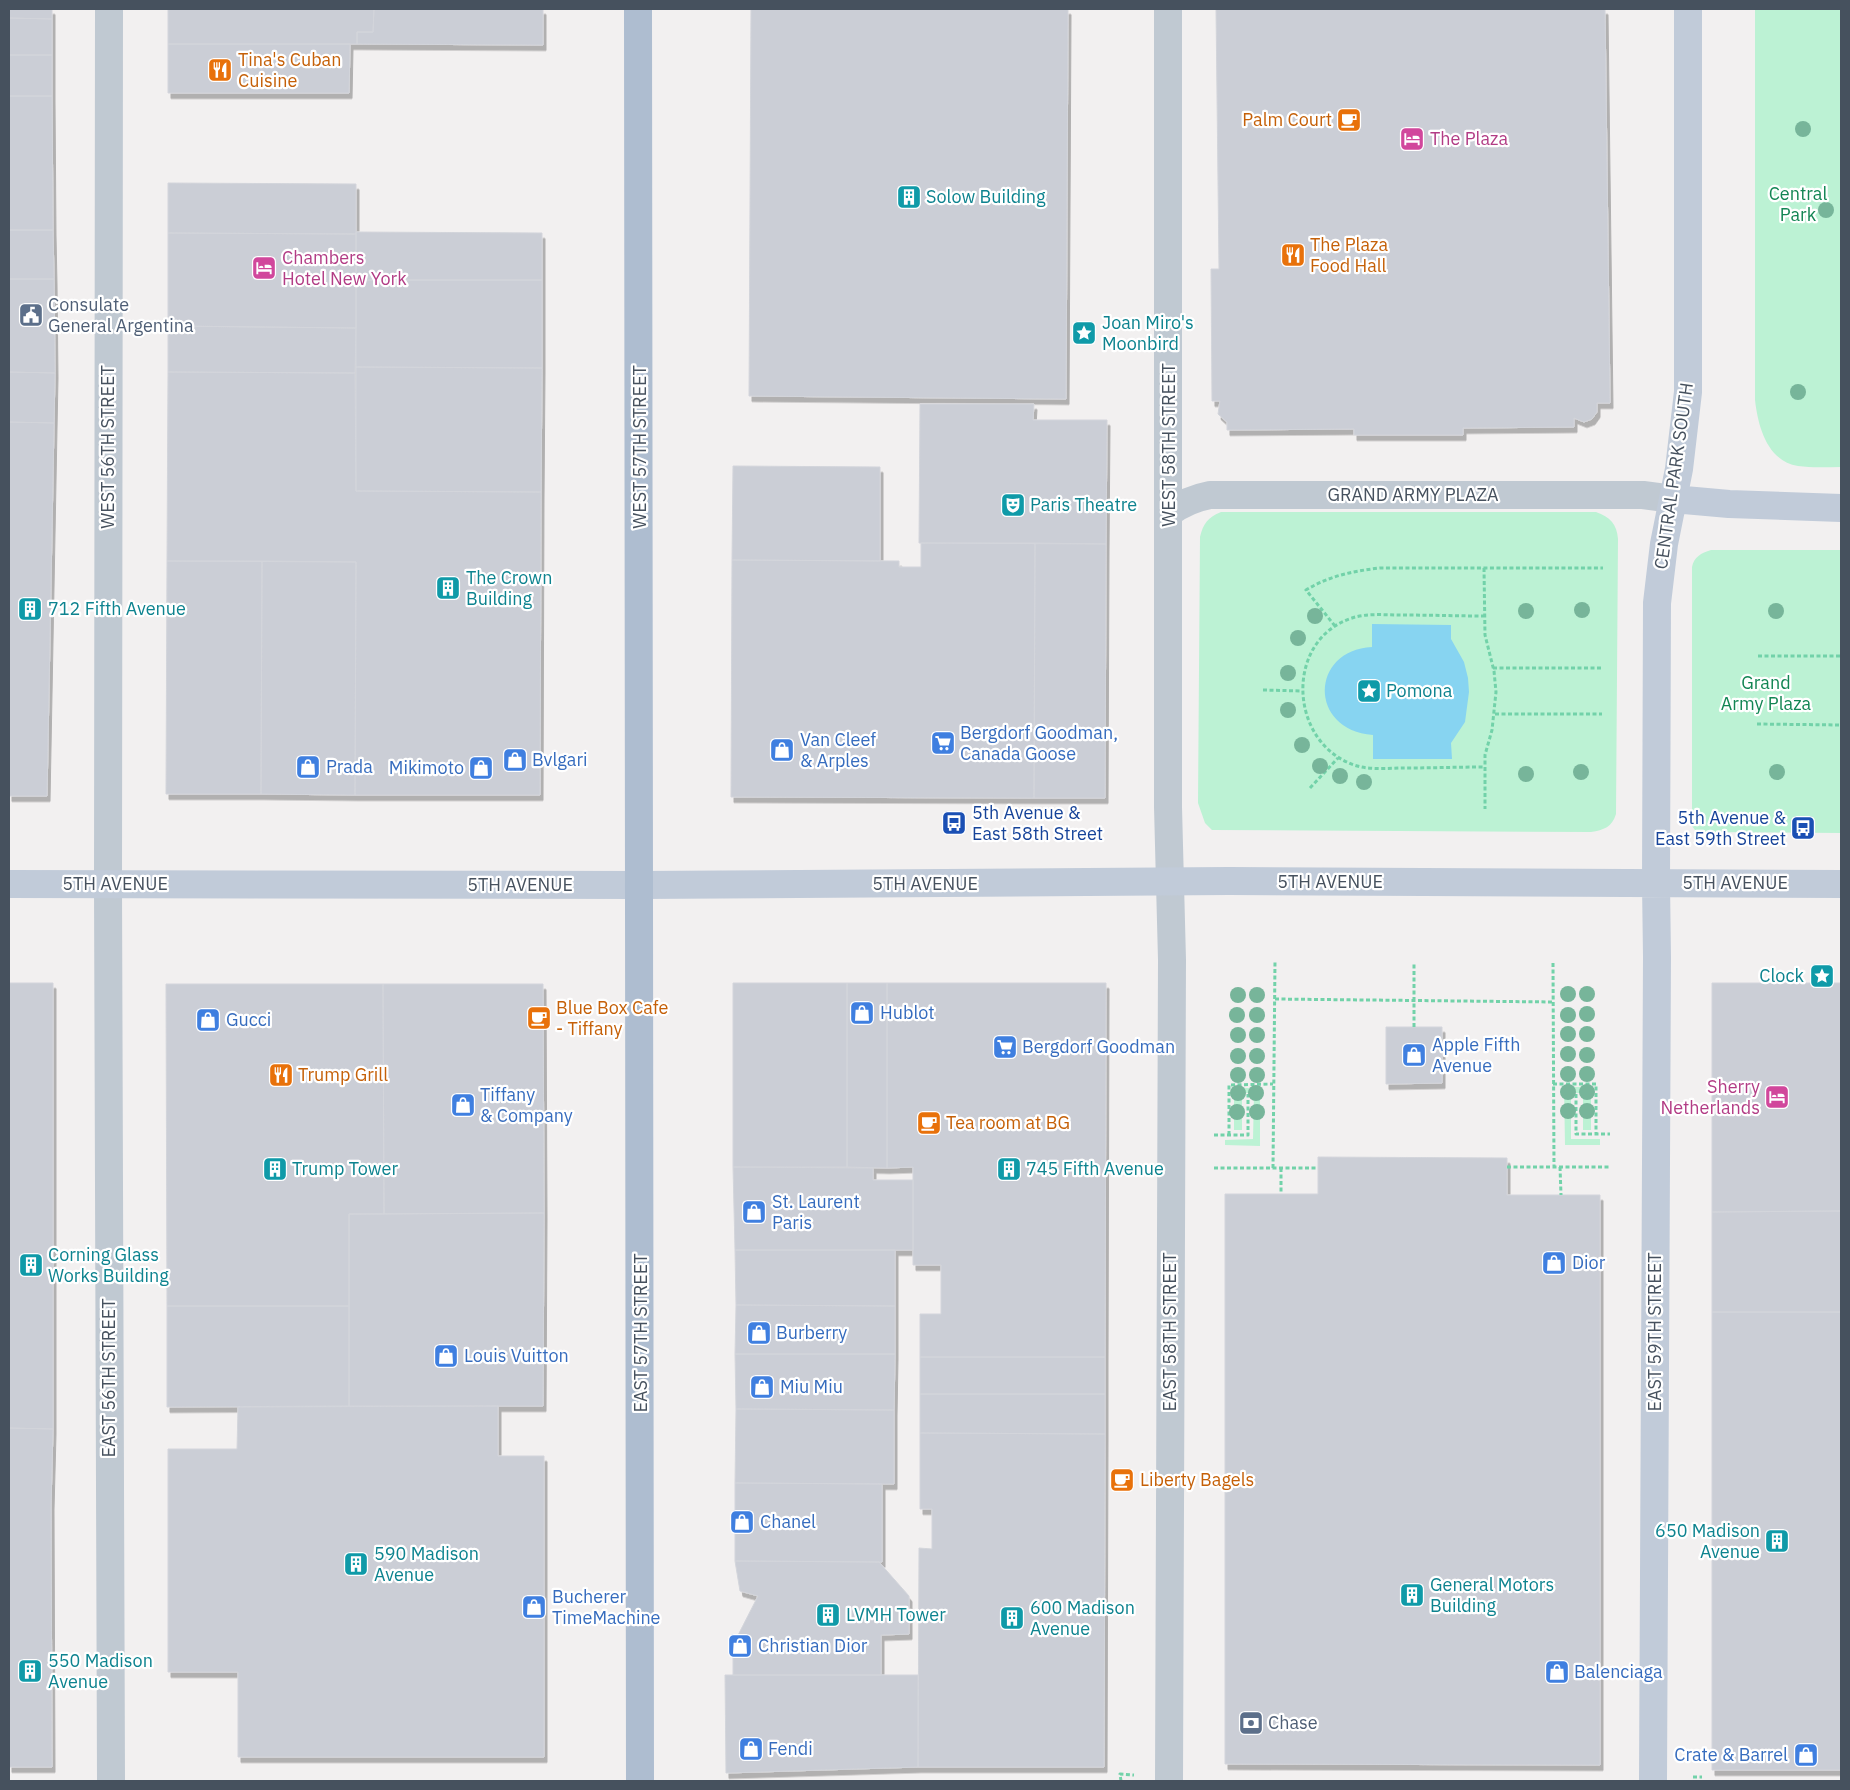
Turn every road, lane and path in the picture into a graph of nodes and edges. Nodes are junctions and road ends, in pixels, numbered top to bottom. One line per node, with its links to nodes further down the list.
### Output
1 (109, 9): 29 (street, WEST 56TH STREET)
2 (638, 9): 31 (main road, WEST 57TH STREET)
3 (1168, 9): 7 (street, WEST 58TH STREET)
4 (1688, 9): 5 (main road, CENTRAL PARK SOUTH)
5 (1673, 499): 6 (main road, GRAND ARMY PLAZA); 7 (street, GRAND ARMY PLAZA); 27 (main road, CENTRAL PARK SOUTH)
6 (1841, 508)
7 (1169, 513): 26 (street, WEST 58TH STREET)
8 (1484, 568): 9 (path); 10 (path); 11 (path)
9 (1603, 568)
10 (1484, 616): 11 (path); 14 (path)
11 (1335, 626): 17 (path)
12 (1758, 656): 13 (path)
13 (1841, 656)
14 (1493, 668): 15 (path); 18 (path)
15 (1603, 668)
16 (1263, 690): 17 (path)
17 (1302, 691): 22 (path)
18 (1495, 714): 19 (path); 23 (path)
19 (1602, 714)
20 (1757, 724): 21 (path)
21 (1841, 725)
22 (1338, 758): 23 (path); 24 (path)
23 (1485, 767): 25 (path)
24 (1310, 788)
25 (1485, 810)
26 (1171, 882): 27 (main road, 5TH AVENUE); 31 (main road, 5TH AVENUE); 63 (street, EAST 58TH STREET)
27 (1656, 883): 30 (main road, 5TH AVENUE); 64 (main road, EAST 59TH STREET)
28 (9, 884): 29 (main road, 5TH AVENUE)
29 (108, 884): 31 (main road, 5TH AVENUE); 60 (street, EAST 56TH STREET)
30 (1841, 884)
31 (640, 885): 61 (main road, EAST 57TH STREET)
32 (1275, 962): 35 (path)
33 (1414, 962): 36 (path)
34 (1554, 963): 37 (path)
35 (1275, 999): 36 (path); 39 (path)
36 (1414, 1001): 37 (path); 38 (path)
37 (1554, 1002): 40 (path)
38 (1414, 1027)
39 (1274, 1084): 46 (path); 51 (path)
40 (1554, 1084): 43 (path); 48 (path)
41 (1248, 1094): 46 (path)
42 (1576, 1094): 43 (path)
43 (1596, 1134): 44 (path)
44 (1610, 1134)
45 (1214, 1135): 46 (path)
46 (1229, 1135)
47 (1507, 1167): 48 (path)
48 (1554, 1167): 49 (path)
49 (1560, 1167): 54 (path); 56 (path)
50 (1214, 1168): 51 (path)
51 (1273, 1168): 52 (path)
52 (1281, 1168): 53 (path); 55 (path)
53 (1318, 1168)
54 (1610, 1168)
55 (1281, 1193)
56 (1560, 1195)
57 (1135, 1775): 62 (path)
58 (1694, 1777): 59 (path)
59 (1702, 1777)
60 (111, 1781)
61 (640, 1781)
62 (1121, 1781)
63 (1169, 1781)
64 (1653, 1781)

